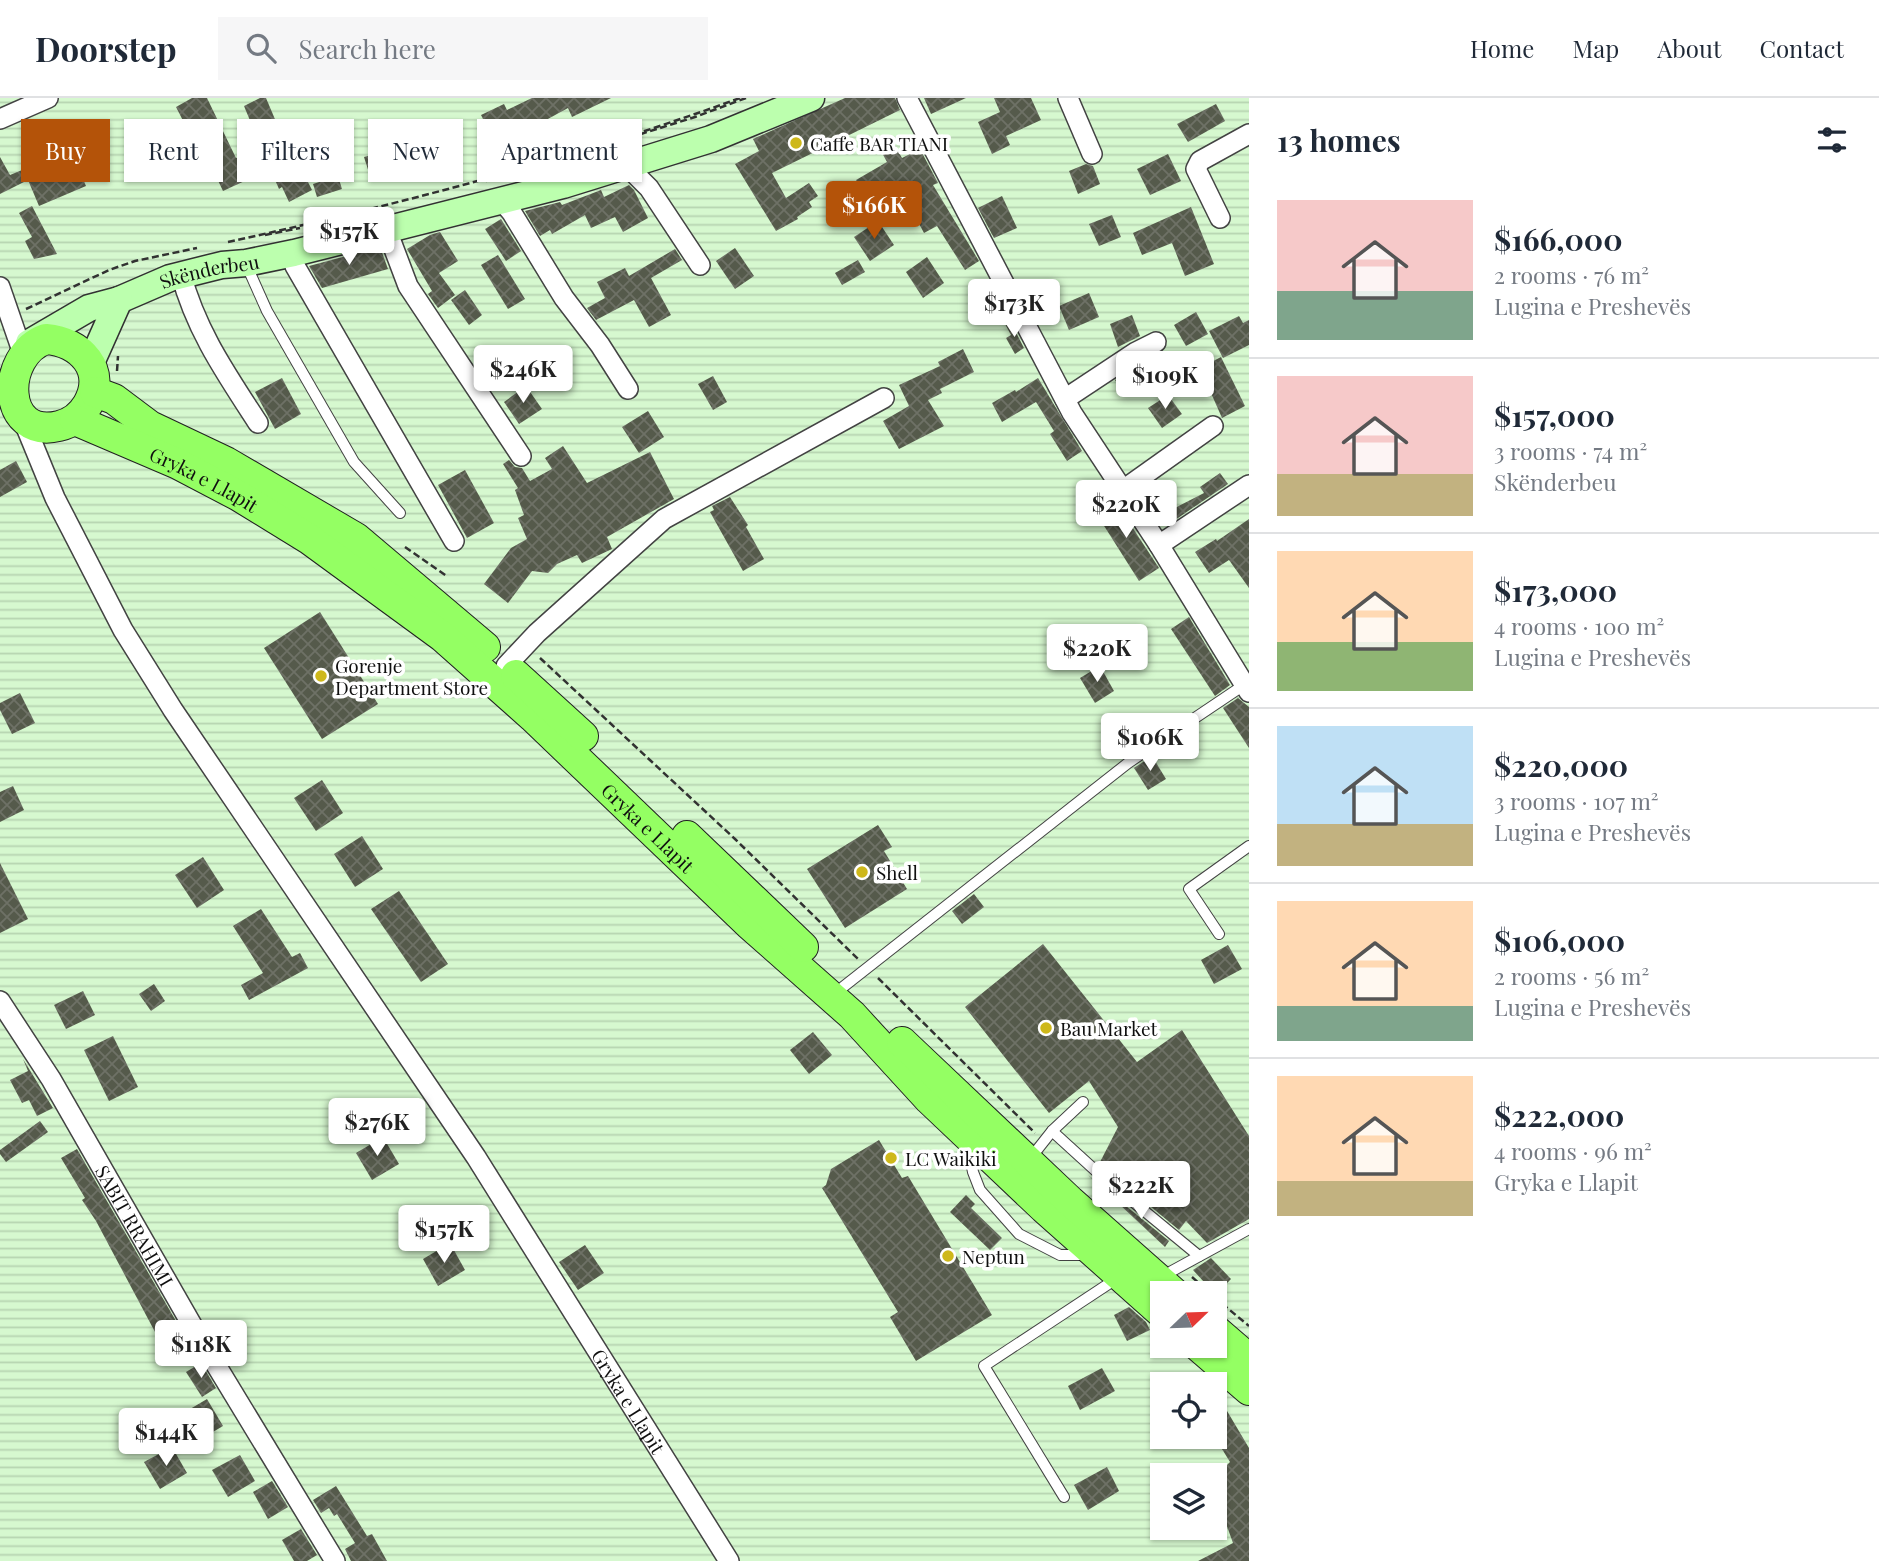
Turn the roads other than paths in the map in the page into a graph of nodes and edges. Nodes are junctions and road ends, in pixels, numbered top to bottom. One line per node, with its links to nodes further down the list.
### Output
1 (48, 98): 5 (street)
2 (907, 98): 25 (street)
3 (1068, 98): 7 (street)
4 (797, 100): 8 (main road, Skënderbeu)
5 (0, 119)
6 (1249, 134): 12 (street)
7 (1092, 154)
8 (642, 160)
9 (642, 181): 16 (street)
10 (568, 182): 11 (main road, Skënderbeu)
11 (502, 201): 13 (main road, Skënderbeu); 23 (street)
12 (1220, 218)
13 (384, 231): 14 (main road, Skënderbeu); 30 (street)
14 (294, 253): 15 (main road, Skënderbeu); 34 (street)
15 (246, 263): 17 (main road, Skënderbeu); 33 (lane)
16 (700, 265)
17 (181, 274): 19 (main road, Skënderbeu); 28 (street)
18 (0, 287): 21 (street)
19 (118, 300): 21 (main road, Skënderbeu); 22 (main road)
20 (1156, 342): 25 (street)
21 (9, 362): 22 (main road, Gryka e Llapit); 26 (main road)
22 (100, 379): 27 (main road); 36 (main road, Gryka e Llapit)
23 (628, 389)
24 (884, 398): 36 (street)
25 (1065, 399): 32 (street)
26 (12, 413): 27 (main road); 57 (street, Gryka e Llapit)
27 (75, 420): 47 (main road, Gryka e Llapit)
28 (258, 423)
29 (1213, 426): 32 (street)
30 (521, 456)
31 (1249, 485): 35 (street)
32 (1123, 489): 35 (street)
33 (400, 513)
34 (454, 541)
35 (1159, 545): 37 (street)
36 (506, 666): 40 (main road, Gryka e Llapit)
37 (1247, 689): 40 (lane)
38 (1249, 846): 39 (lane)
39 (1219, 934)
40 (843, 987): 44 (main road, Gryka e Llapit)
41 (0, 1001): 56 (street, SABIT RRAHIMI)
42 (1083, 1101): 43 (lane)
43 (1052, 1130): 44 (lane); 46 (lane)
44 (1024, 1157): 48 (main road, Gryka e Llapit)
45 (1249, 1228): 46 (lane)
46 (1199, 1256): 49 (lane)
47 (1123, 1278): 50 (main road, Gryka e Llapit); 55 (lane)
48 (1160, 1281)
49 (1169, 1281)
50 (1150, 1302)
51 (1227, 1340): 53 (main road)
52 (1212, 1358): 54 (main road)
53 (1249, 1359)
54 (1249, 1390)
55 (1064, 1497)
56 (335, 1561)
57 (729, 1561)

